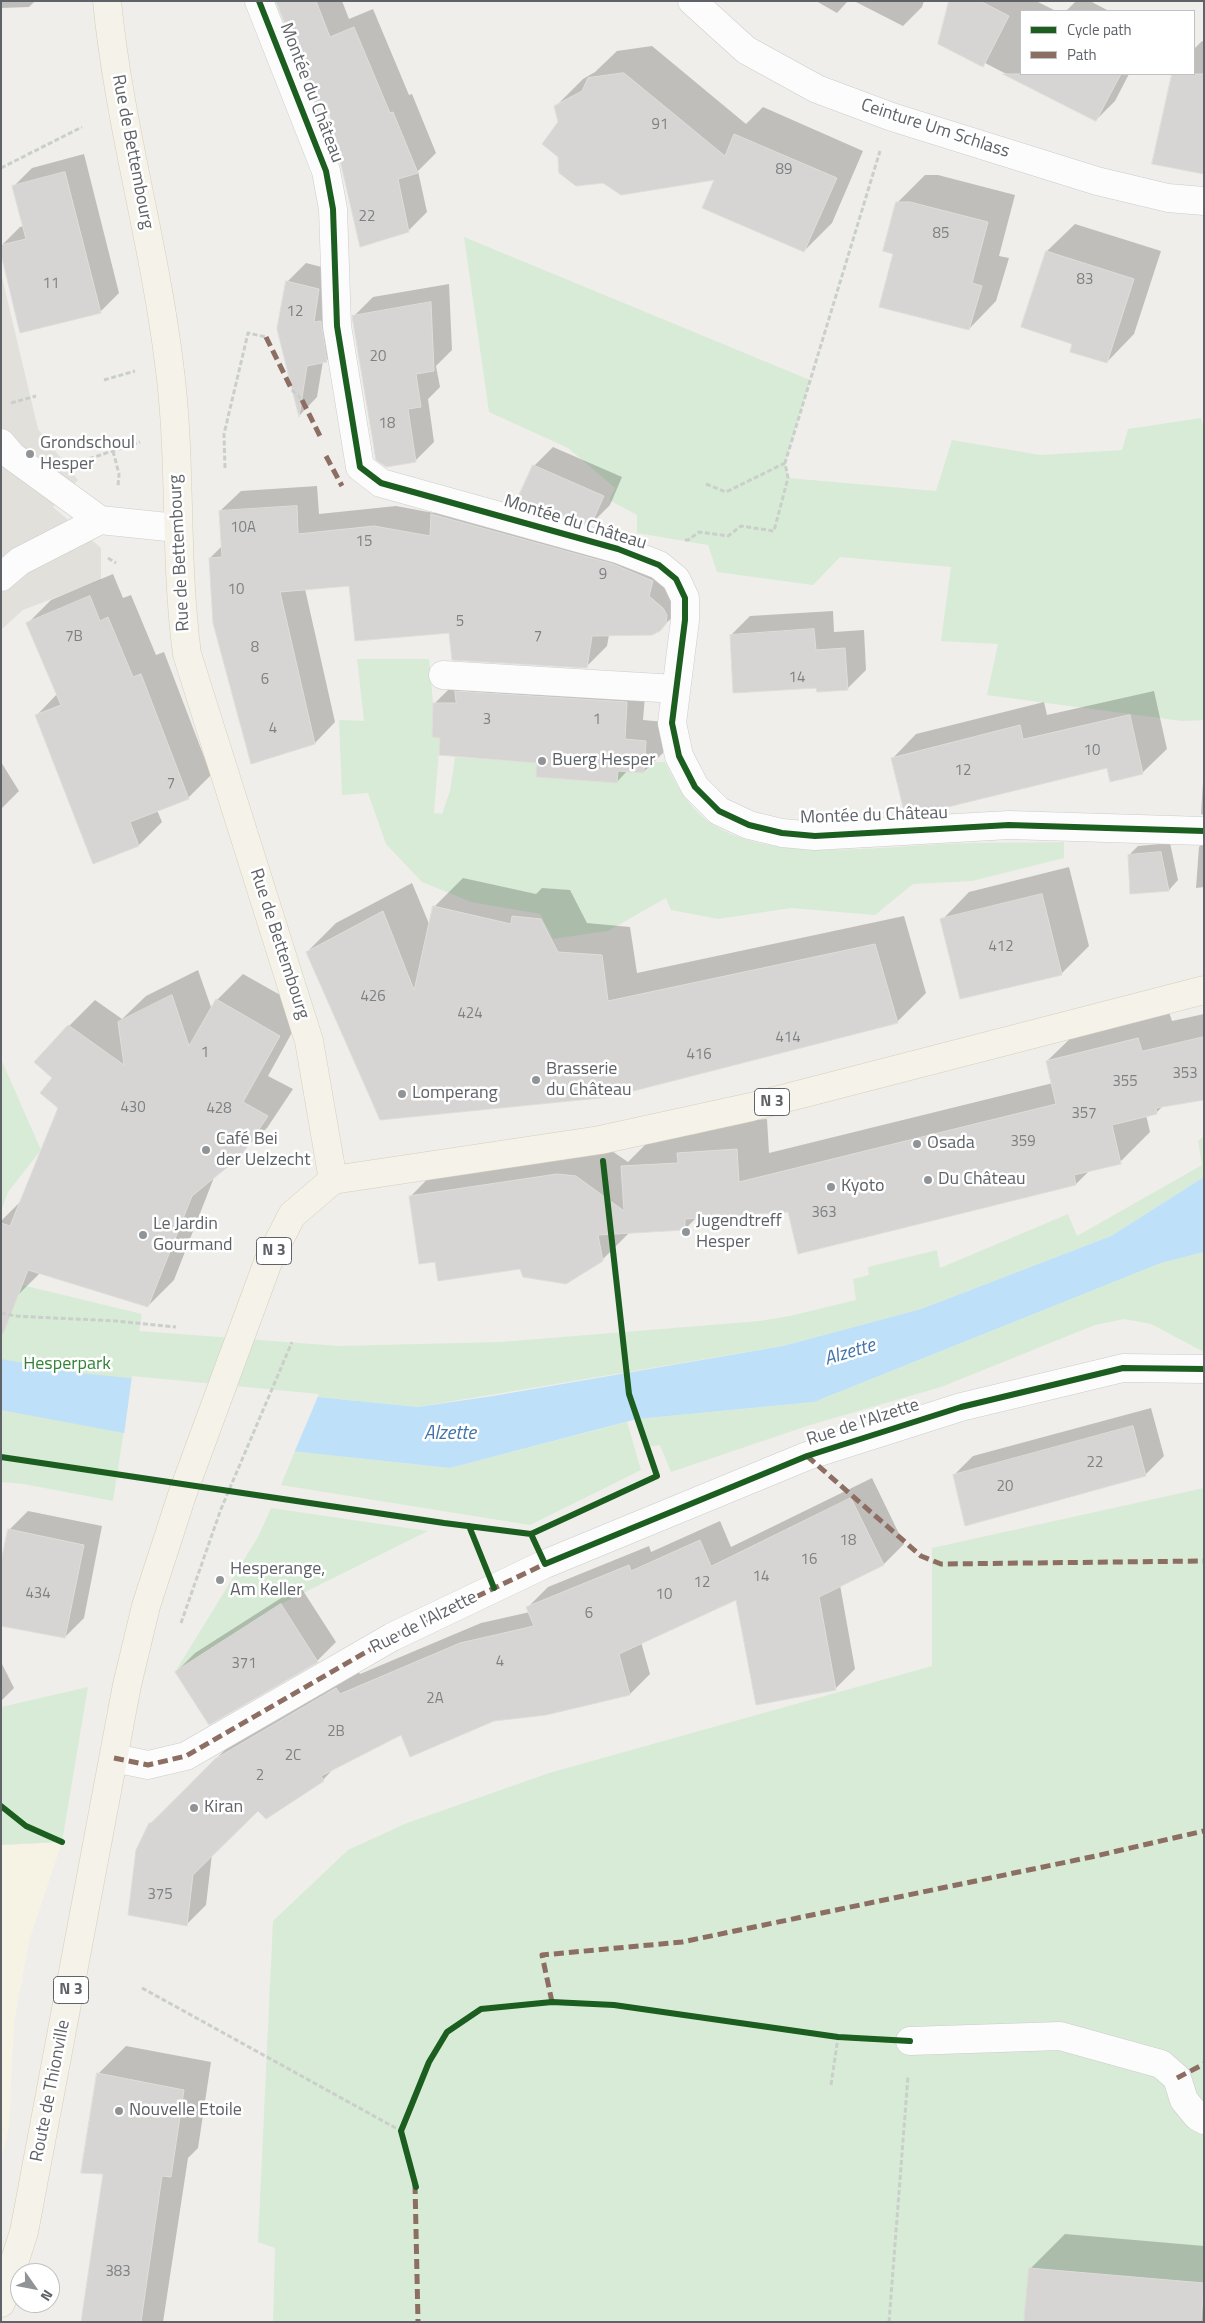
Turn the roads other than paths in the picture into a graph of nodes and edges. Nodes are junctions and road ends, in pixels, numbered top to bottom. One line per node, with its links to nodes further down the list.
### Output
1 (108, 1): 7 (main road, Rue de Bettembourg)
2 (259, 1): 10 (street, Montée du Château)
3 (692, 1): 4 (street, Ceinture Um Schlass)
4 (1204, 201)
5 (1, 443): 6 (street)
6 (100, 520): 7 (street); 8 (street)
7 (177, 528): 13 (main road, Rue de Bettembourg)
8 (1, 577)
9 (443, 675): 10 (street)
10 (676, 688): 11 (street, Montée du Château)
11 (1204, 831)
12 (1204, 990): 13 (main road, N 3)
13 (333, 1180): 15 (main road, N 3)
14 (1204, 1369): 15 (street, Rue de l'Alzette)
15 (114, 1758): 18 (main road, Route de Thionville / N 3)
16 (910, 2041): 17 (street)
17 (1204, 2120)
18 (1, 2303)

